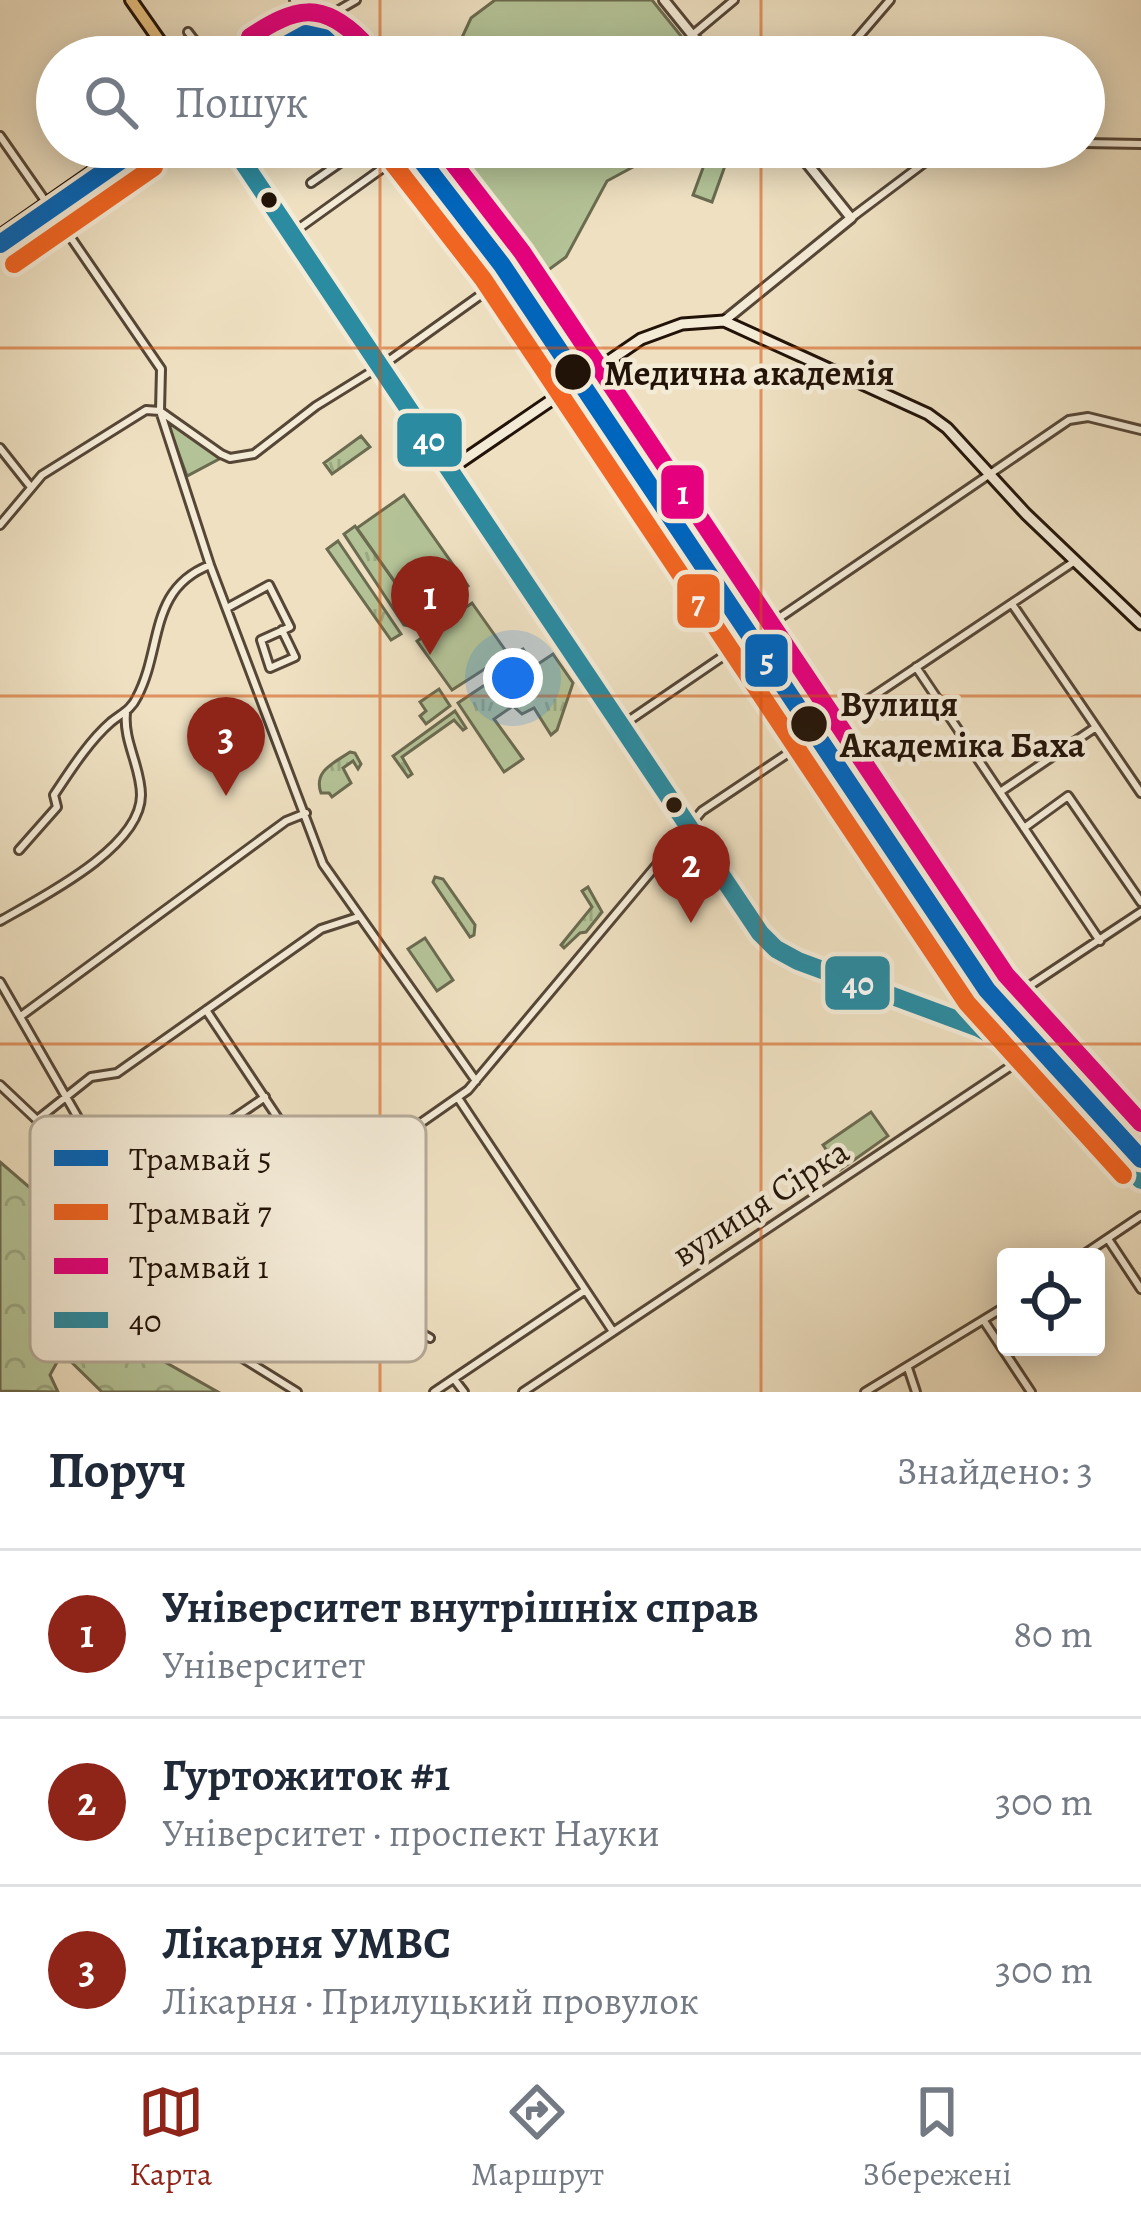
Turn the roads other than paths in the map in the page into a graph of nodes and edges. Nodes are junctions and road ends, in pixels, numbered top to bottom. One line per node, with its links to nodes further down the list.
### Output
1 (130, 0): 9 (main road)
2 (294, 0): 7 (street)
3 (356, 0): 7 (street)
4 (664, 0): 14 (street)
5 (734, 0): 14 (street)
6 (890, 0): 15 (street)
7 (310, 26): 11 (street); 12 (street); 13 (street)
8 (188, 32): 10 (street)
9 (156, 36)
10 (191, 36)
11 (294, 36)
12 (299, 36)
13 (320, 36)
14 (691, 36)
15 (860, 36)
16 (0, 136): 28 (street)
17 (1105, 143): 18 (street)
18 (1141, 144)
19 (101, 168): 28 (main road)
20 (114, 168): 28 (main road)
21 (246, 168): 30 (main road)
22 (332, 168): 27 (street)
23 (384, 168): 30 (street)
24 (429, 168): 33 (street)
25 (811, 168): 29 (street)
26 (917, 168): 29 (street)
27 (310, 183)
28 (50, 208): 31 (main road); 32 (main road); 37 (street)
29 (851, 218): 34 (street)
30 (291, 234): 35 (main road)
31 (0, 236)
32 (0, 248)
33 (510, 274): 35 (street); 36 (street)
34 (724, 321): 36 (main road); 41 (main road)
35 (379, 366): 37 (street); 40 (main road)
36 (581, 380): 40 (main road); 50 (street)
37 (160, 411): 42 (street); 45 (street)
38 (1141, 430): 41 (street)
39 (0, 448): 42 (street)
40 (449, 470): 53 (main road)
41 (990, 475): 44 (main road); 50 (street)
42 (30, 486): 43 (street)
43 (0, 526)
44 (1075, 561): 46 (street); 48 (main road)
45 (210, 565): 47 (street); 52 (street)
46 (1012, 604): 51 (street); 54 (street)
47 (227, 608): 49 (street); 58 (street)
48 (1141, 624)
49 (282, 631): 49 (street)
50 (753, 638): 53 (street); 55 (street)
51 (916, 667): 55 (street); 56 (street)
52 (126, 713): 61 (street); 65 (street)
53 (621, 726): 59 (main road)
54 (1096, 727): 56 (street); 57 (street)
55 (817, 734): 59 (street); 68 (street)
56 (1000, 792): 60 (street)
57 (1141, 793)
58 (306, 813): 64 (street); 70 (street)
59 (688, 825): 71 (main road); 73 (street)
60 (1024, 828): 62 (street); 66 (street)
61 (20, 850)
62 (1141, 902)
63 (1141, 912): 66 (street)
64 (358, 917): 69 (street); 73 (street)
65 (0, 921)
66 (1100, 941): 68 (street)
67 (0, 982): 70 (street)
68 (1000, 1005): 71 (street)
69 (205, 1008): 75 (street); 76 (street)
70 (21, 1016): 75 (street)
71 (979, 1028): 72 (main road)
72 (1029, 1062): 84 (main road); 92 (street, вулиця Сірка)
73 (476, 1081): 77 (street)
74 (0, 1085): 78 (street)
75 (66, 1095): 79 (street); 80 (street)
76 (265, 1097): 81 (street); 82 (street)
77 (458, 1098): 83 (street); 89 (street)
78 (33, 1116)
79 (42, 1116)
80 (78, 1116)
81 (237, 1116)
82 (278, 1116)
83 (426, 1121)
84 (1141, 1180)
85 (1141, 1216): 86 (street)
86 (1108, 1239): 87 (street); 88 (street)
87 (1094, 1248)
88 (1141, 1288)
89 (584, 1291): 92 (street); 97 (street)
90 (997, 1312): 91 (street)
91 (984, 1321): 96 (street); 104 (street)
92 (612, 1330): 101 (street, вулиця Сірка)
93 (426, 1335): 94 (street)
94 (430, 1337)
95 (249, 1362): 98 (street)
96 (908, 1368): 102 (street); 103 (street)
97 (454, 1379): 99 (street); 100 (street)
98 (297, 1392)
99 (434, 1392)
100 (464, 1392)
101 (523, 1392)
102 (865, 1392)
103 (916, 1392)
104 (1031, 1392)

